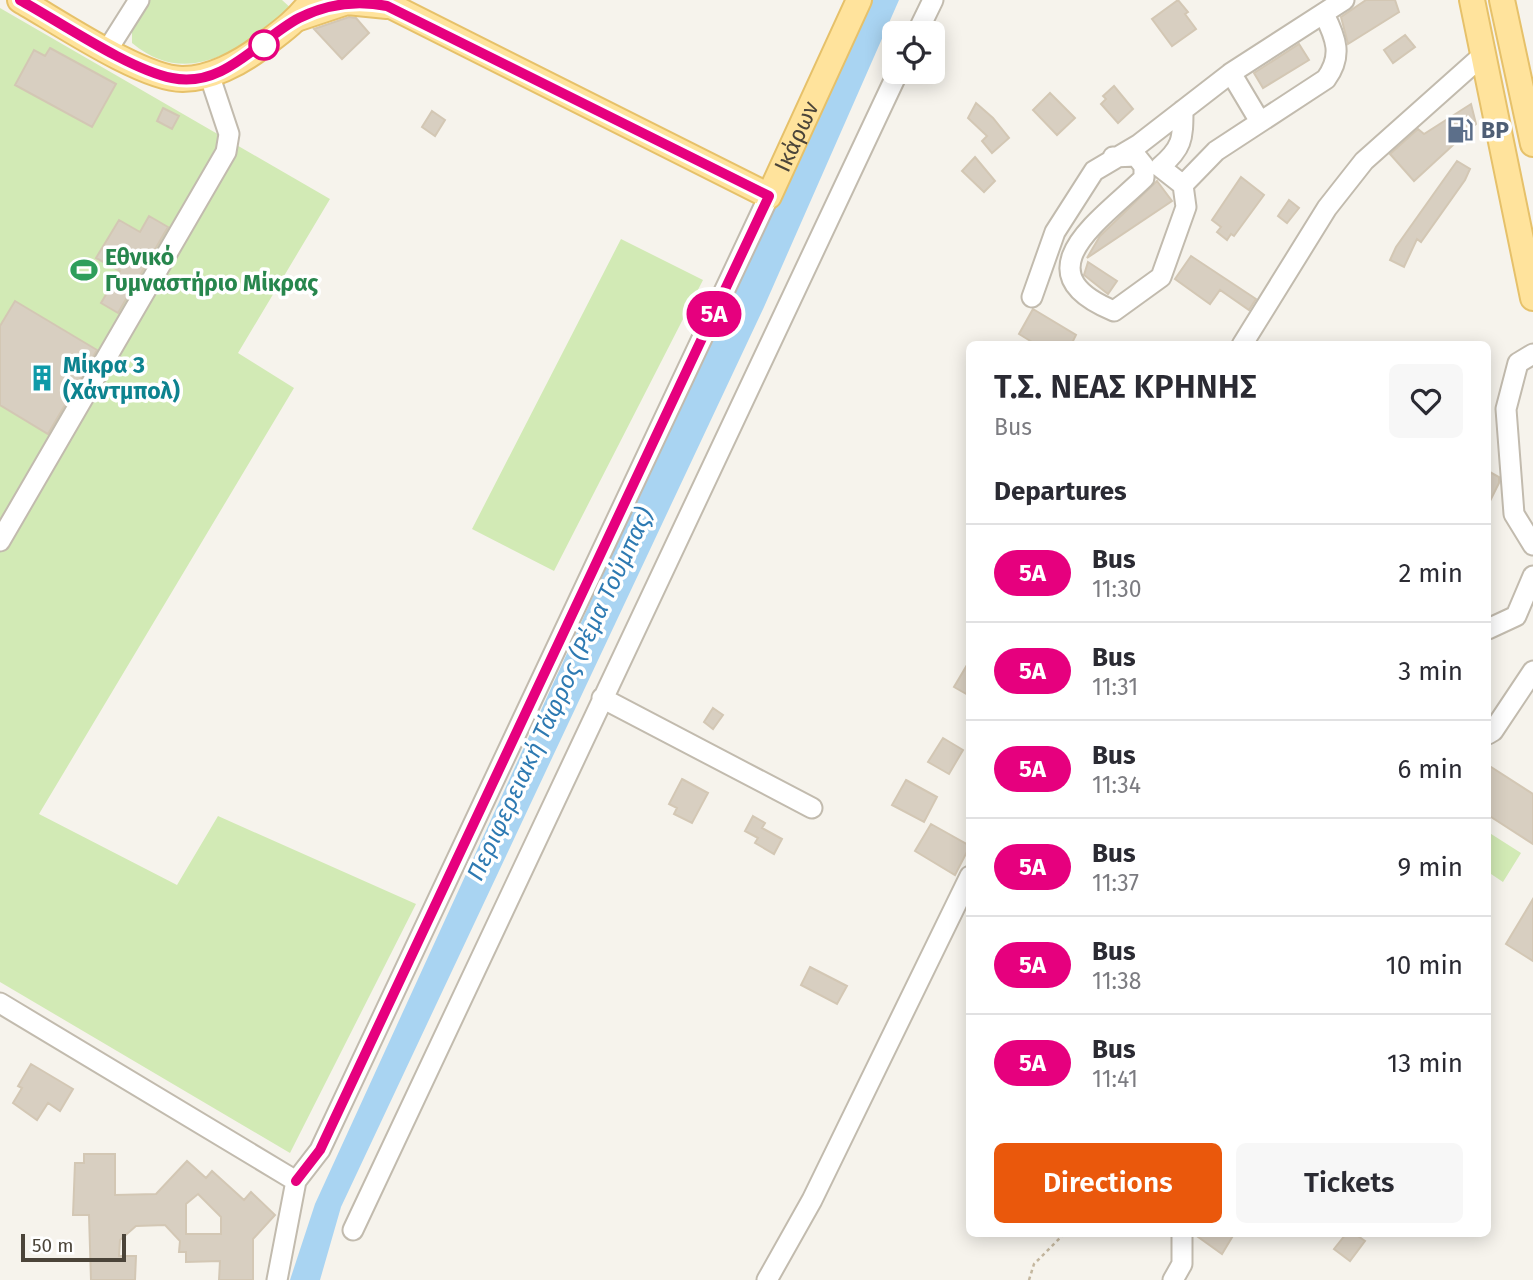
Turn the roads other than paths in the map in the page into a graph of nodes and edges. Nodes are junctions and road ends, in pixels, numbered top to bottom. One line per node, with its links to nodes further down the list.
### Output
1 (20, 0): 12 (main road)
2 (139, 0): 12 (street)
3 (859, 0): 24 (main road, Ικάρων)
4 (933, 0): 11 (street)
5 (1344, 0): 10 (street)
6 (1472, 0): 13 (main road)
7 (1502, 0): 20 (main road)
8 (383, 3): 9 (main road); 24 (main road)
9 (306, 9): 14 (main road)
10 (1324, 14): 15 (street); 18 (street)
11 (923, 21)
12 (108, 49): 14 (main road)
13 (1483, 55): 25 (main road); 27 (street)
14 (209, 74): 29 (street)
15 (1231, 74): 17 (street); 18 (street)
16 (892, 84): 34 (street)
17 (1182, 110): 19 (street); 22 (street)
18 (1259, 120): 23 (street)
19 (1164, 125): 21 (street); 22 (street)
20 (1533, 144)
21 (1113, 157): 22 (street); 26 (street)
22 (1152, 173): 23 (street); 23 (street)
23 (1183, 185)
24 (769, 196): 39 (street, Ικάρων)
25 (1533, 294)
26 (1032, 297)
27 (1244, 341)
28 (1533, 354): 30 (street)
29 (0, 541)
30 (1533, 545)
31 (1533, 576): 32 (street)
32 (1491, 628)
33 (1533, 671): 35 (street)
34 (602, 698): 36 (street); 40 (street)
35 (1491, 732)
36 (812, 808)
37 (966, 884): 43 (street)
38 (0, 1003): 39 (street)
39 (296, 1181): 42 (street)
40 (353, 1230)
41 (1182, 1237): 44 (street)
42 (277, 1280)
43 (766, 1280)
44 (1173, 1280)

